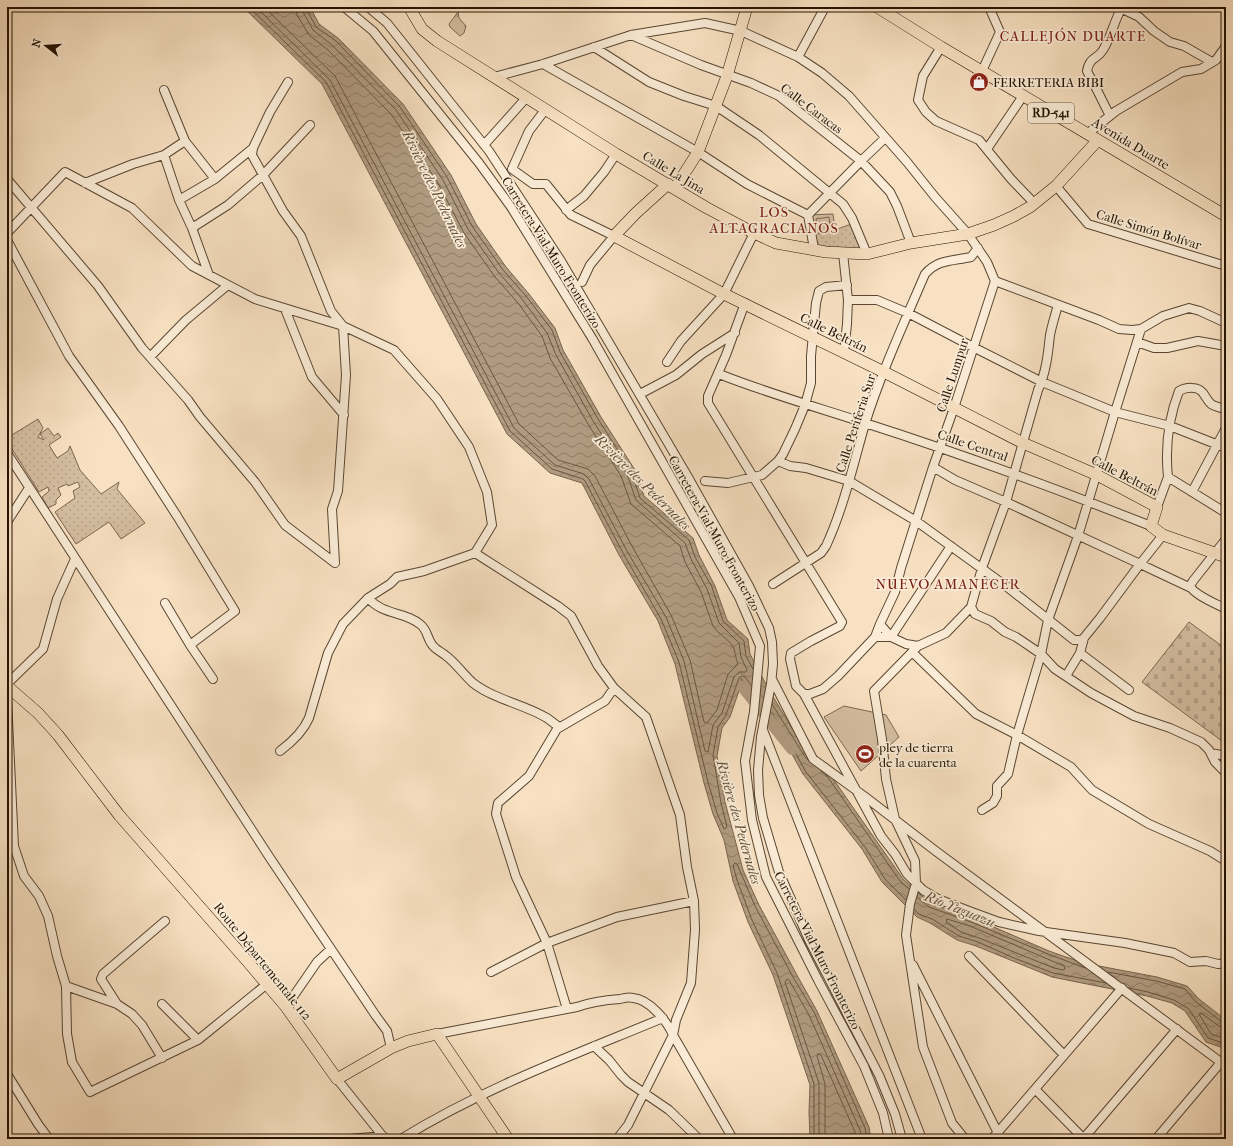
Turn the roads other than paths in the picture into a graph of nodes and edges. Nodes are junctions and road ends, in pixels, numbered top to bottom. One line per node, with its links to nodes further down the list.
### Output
1 (344, 7): 206 (street, Carretera Vial Muro Fronterizo)
2 (368, 7): 34 (street, Carretera Vial Muro Fronterizo)
3 (409, 7): 21 (main road, Calle La Jina)
4 (747, 7): 11 (main road)
5 (825, 7): 16 (street)
6 (877, 7): 15 (main road, Avenida Duarte / RD-541)
7 (989, 7): 19 (street)
8 (1137, 7): 10 (street)
9 (1119, 8): 10 (street); 28 (street)
10 (1132, 14): 17 (street)
11 (741, 31): 12 (street); 16 (street); 20 (main road)
12 (631, 35): 14 (street); 20 (street, Calle Caracas)
13 (1226, 46): 17 (street)
14 (594, 47): 18 (street); 26 (street)
15 (941, 47): 19 (main road, Avenida Duarte / RD-541); 36 (street)
16 (798, 57): 31 (street)
17 (1212, 62): 28 (street)
18 (543, 64): 21 (street); 37 (street)
19 (982, 71): 24 (main road, Avenida Duarte / RD-541)
20 (728, 76): 26 (main road); 40 (street, Calle Caracas)
21 (494, 78): 25 (main road, Calle La Jina)
22 (288, 82): 35 (street)
23 (164, 90): 33 (street)
24 (1023, 96): 30 (main road, Avenida Duarte / RD-541); 36 (street)
25 (526, 98): 27 (main road, Calle La Jina); 34 (street)
26 (716, 106): 37 (main road); 47 (street)
27 (545, 110): 38 (main road, Calle La Jina); 51 (street, Calle Beltrán)
28 (1110, 116): 30 (street)
29 (310, 125): 41 (street)
30 (1087, 134): 32 (main road, Avenida Duarte / RD-541)
31 (885, 138): 40 (street); 57 (street)
32 (1098, 140): 46 (main road, Calle La Jina); 53 (main road, Avenida Duarte / RD-541)
33 (185, 142): 39 (street); 43 (street)
34 (484, 145): 91 (street, Carretera Vial Muro Fronterizo)
35 (253, 148): 41 (street); 43 (street)
36 (987, 149): 49 (street)
37 (698, 152): 45 (main road); 52 (street)
38 (616, 154): 45 (main road, Calle La Jina); 51 (street)
39 (164, 155): 44 (street); 48 (street)
40 (860, 161): 47 (street); 60 (street, Calle Caracas)
41 (263, 175): 54 (street); 78 (street)
42 (7, 179): 50 (street)
43 (215, 179): 48 (street)
44 (85, 183): 50 (street); 66 (street)
45 (671, 186): 56 (main road, Calle La Jina); 58 (main road)
46 (1056, 186): 49 (main road, Calle La Jina); 65 (street, Calle Simón Bolívar)
47 (830, 192): 52 (street); 64 (street)
48 (179, 200): 54 (street)
49 (1034, 203): 57 (main road, Calle La Jina)
50 (32, 207): 55 (street); 86 (street)
51 (566, 210): 58 (street, Calle Beltrán)
52 (808, 215): 62 (street)
53 (1226, 216)
54 (192, 228): 66 (street)
55 (7, 233)
56 (754, 233): 62 (main road, Calle La Jina); 71 (street)
57 (968, 234): 60 (main road, Calle La Jina); 61 (street)
58 (614, 236): 68 (street); 71 (main road, Calle Beltrán)
59 (7, 240): 144 (street)
60 (911, 243): 64 (main road, Calle La Jina)
61 (978, 248): 67 (street); 76 (street, Calle Periferia Sur)
62 (814, 249): 63 (main road, Calle La Jina)
63 (843, 253): 64 (main road, Calle La Jina); 70 (street)
64 (868, 254)
65 (1226, 266)
66 (209, 275): 69 (street)
67 (995, 281): 74 (street); 84 (street, Calle Lumpur)
68 (582, 282)
69 (228, 285): 75 (street); 86 (street)
70 (847, 285): 72 (street); 81 (street)
71 (724, 294): 73 (main road, Calle Beltrán); 87 (street)
72 (848, 300): 76 (street); 85 (street)
73 (745, 303): 80 (street); 81 (main road, Calle Beltrán)
74 (1058, 305): 79 (street); 90 (street)
75 (285, 309): 78 (street); 96 (street)
76 (908, 313): 84 (street); 88 (street, Calle Periferia Sur)
77 (1226, 323): 79 (street)
78 (343, 326): 96 (street); 127 (street)
79 (1141, 329): 82 (street)
80 (735, 333): 89 (street); 91 (street)
81 (814, 337): 85 (main road, Calle Beltrán); 92 (street)
82 (1137, 342): 83 (street); 95 (street)
83 (1226, 346)
84 (973, 348): 90 (street); 93 (street, Calle Lumpur)
85 (844, 352): 88 (main road, Calle Beltrán)
86 (150, 357): 96 (street)
87 (667, 362)
88 (884, 372): 93 (main road, Calle Beltrán); 97 (street, Calle Periferia Sur)
89 (719, 374): 92 (street, Calle Central); 109 (street)
90 (1042, 382): 95 (street); 100 (street)
91 (640, 394): 150 (street, Carretera Vial Muro Fronterizo)
92 (804, 405): 97 (street, Calle Central); 105 (street)
93 (954, 408): 100 (main road, Calle Beltrán); 102 (street, Calle Lumpur)
94 (1226, 410): 98 (street)
95 (1115, 412): 98 (street); 108 (street)
96 (344, 415)
97 (866, 423): 102 (street, Calle Central); 112 (street, Calle Periferia Sur)
98 (1170, 426): 101 (street); 110 (street)
99 (1226, 428): 101 (street)
100 (1023, 443): 107 (street); 108 (main road, Calle Beltrán)
101 (1218, 444): 103 (street); 114 (street)
102 (939, 448): 106 (street, Calle Lumpur); 107 (street, Calle Central)
103 (1226, 448)
104 (7, 453): 113 (street)
105 (778, 461): 109 (street); 112 (street)
106 (933, 467): 115 (street); 119 (street, Calle Lumpur)
107 (1014, 474): 115 (street); 116 (street, Calle Central)
108 (1097, 474): 116 (street); 117 (main road, Calle Beltrán)
109 (752, 476): 111 (street); 130 (street)
110 (1168, 477): 114 (street); 117 (street)
111 (705, 480)
112 (849, 481): 119 (street); 130 (street, Calle Periferia Sur)
113 (29, 488): 120 (street); 129 (street)
114 (1192, 492): 118 (street)
115 (1006, 502): 123 (street); 132 (street)
116 (1088, 502): 121 (street, Calle Central); 123 (street)
117 (1157, 507): 121 (main road)
118 (1226, 513)
119 (916, 521): 125 (street); 140 (street, Calle Lumpur)
120 (7, 522)
121 (1151, 526): 122 (main road, Calle Central)
122 (1163, 535): 126 (main road, Calle Central); 131 (street)
123 (1078, 536): 131 (street); 139 (street)
124 (1226, 539): 126 (street)
125 (951, 546): 132 (street); 142 (street)
126 (1215, 552): 128 (main road, Calle Central); 134 (street)
127 (475, 553): 135 (street); 152 (street)
128 (1226, 557)
129 (75, 559): 151 (street); 170 (street)
130 (806, 564): 133 (street, Calle Periferia Sur); 154 (street)
131 (1140, 564): 134 (street); 143 (street)
132 (982, 568): 137 (street); 139 (street)
133 (773, 584)
134 (1191, 588): 138 (street)
135 (368, 598): 156 (street); 159 (street)
136 (165, 603): 144 (street)
137 (971, 607): 145 (street); 147 (street)
138 (1226, 609)
139 (1048, 620): 143 (street); 147 (street)
140 (880, 624): 141 (street, Calle Lumpur); 142 (street)
141 (875, 637): 142 (street); 154 (street)
142 (891, 637): 145 (street)
143 (1084, 638): 146 (street)
144 (190, 646): 149 (street)
145 (915, 649): 158 (street); 164 (street)
146 (1080, 653): 148 (street); 153 (street)
147 (1041, 654): 148 (street); 158 (street)
148 (1066, 676): 160 (street)
149 (213, 679)
150 (772, 679): 157 (street, Carretera Vial Muro Fronterizo); 164 (street)
151 (7, 685): 175 (main road, Route Départementale 112)
152 (614, 688): 156 (street); 167 (street)
153 (1129, 690)
154 (804, 694): 166 (street)
155 (7, 699): 176 (street)
156 (559, 727): 169 (street)
157 (763, 729): 207 (street, Carretera Vial Muro Fronterizo); 208 (street)
158 (1017, 735): 163 (street); 165 (street)
159 (280, 751)
160 (1211, 753): 161 (street); 162 (street)
161 (1226, 756)
162 (1226, 773)
163 (982, 810)
164 (895, 819): 166 (street); 177 (street)
165 (1226, 861)
166 (916, 883): 172 (street); 173 (street)
167 (694, 901): 169 (street); 185 (street)
168 (165, 921): 178 (street)
169 (547, 942): 174 (street); 181 (street)
170 (331, 949): 180 (street); 188 (street)
171 (969, 956): 189 (street)
172 (910, 958): 197 (street); 209 (street)
173 (1226, 963)
174 (491, 972)
175 (267, 984): 180 (main road, Route Départementale 112); 186 (street)
176 (66, 986): 178 (street); 190 (street)
177 (1122, 988): 183 (street); 189 (street)
178 (118, 1004): 190 (street)
179 (162, 1004): 186 (street)
180 (286, 1007): 193 (main road, Route Départementale 112)
181 (567, 1008): 182 (street); 184 (street)
182 (663, 1018): 185 (street); 187 (street)
183 (1177, 1029): 191 (street); 211 (street)
184 (437, 1034): 188 (main road); 196 (main road)
185 (673, 1035): 195 (street); 205 (street)
186 (198, 1040): 190 (street)
187 (594, 1046): 195 (street); 196 (street)
188 (391, 1048): 193 (main road)
189 (1064, 1055): 194 (street)
190 (162, 1058)
191 (1224, 1063): 212 (street)
192 (7, 1074): 199 (street)
193 (338, 1079): 198 (street)
194 (1035, 1089): 197 (street); 211 (street)
195 (643, 1094): 203 (street); 204 (street)
196 (479, 1096): 201 (street); 202 (main road)
197 (999, 1136): 210 (street)
198 (384, 1137): 200 (street)
199 (49, 1139)
200 (349, 1139)
201 (401, 1139)
202 (508, 1139)
203 (617, 1139)
204 (699, 1139)
205 (733, 1139)
206 (889, 1139)
207 (902, 1139)
208 (922, 1139)
209 (965, 1139)
210 (992, 1139)
211 (1083, 1139)
212 (1156, 1139)

